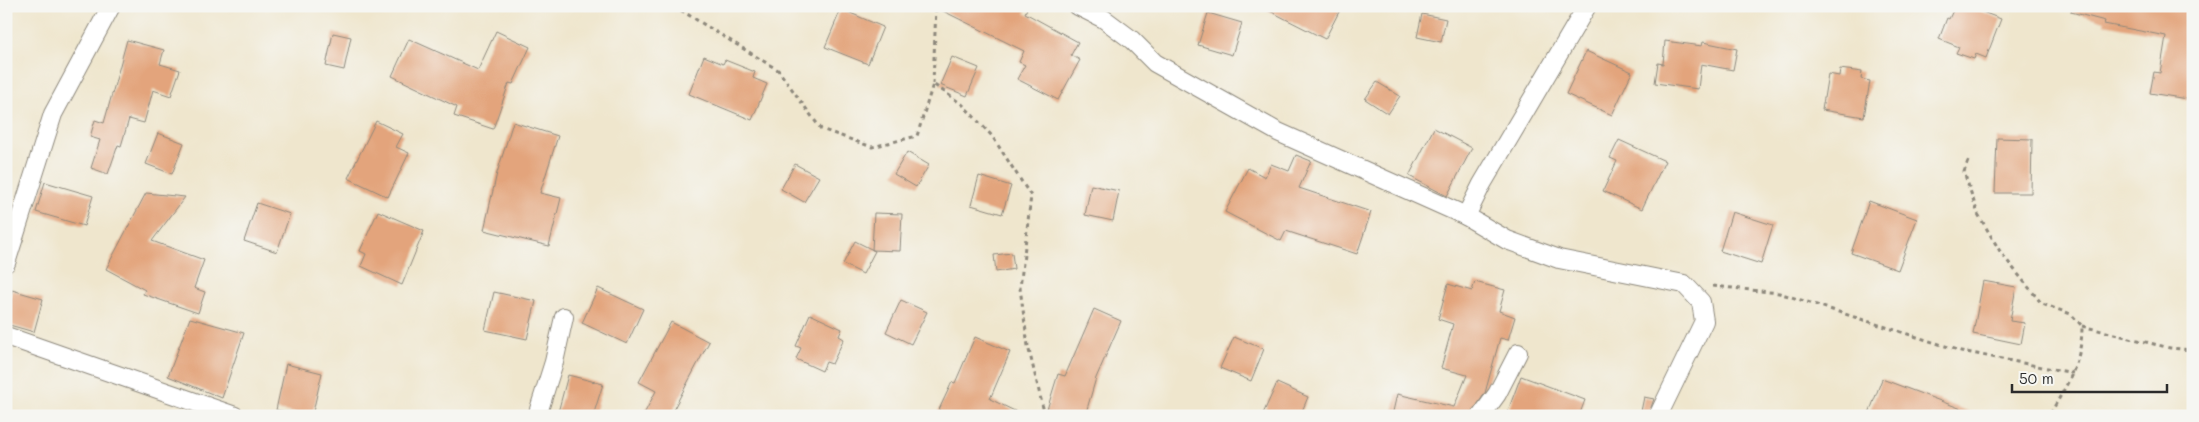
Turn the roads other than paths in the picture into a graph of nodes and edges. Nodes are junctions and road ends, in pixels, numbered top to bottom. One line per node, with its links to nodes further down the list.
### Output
1 (111, 6): 5 (street)
2 (1078, 6): 4 (street)
3 (1587, 6): 4 (street)
4 (1466, 216): 12 (street)
5 (6, 263)
6 (564, 317): 10 (street)
7 (6, 336): 9 (street)
8 (1518, 353): 11 (street)
9 (235, 416)
10 (537, 416)
11 (1481, 416)
12 (1658, 416)

